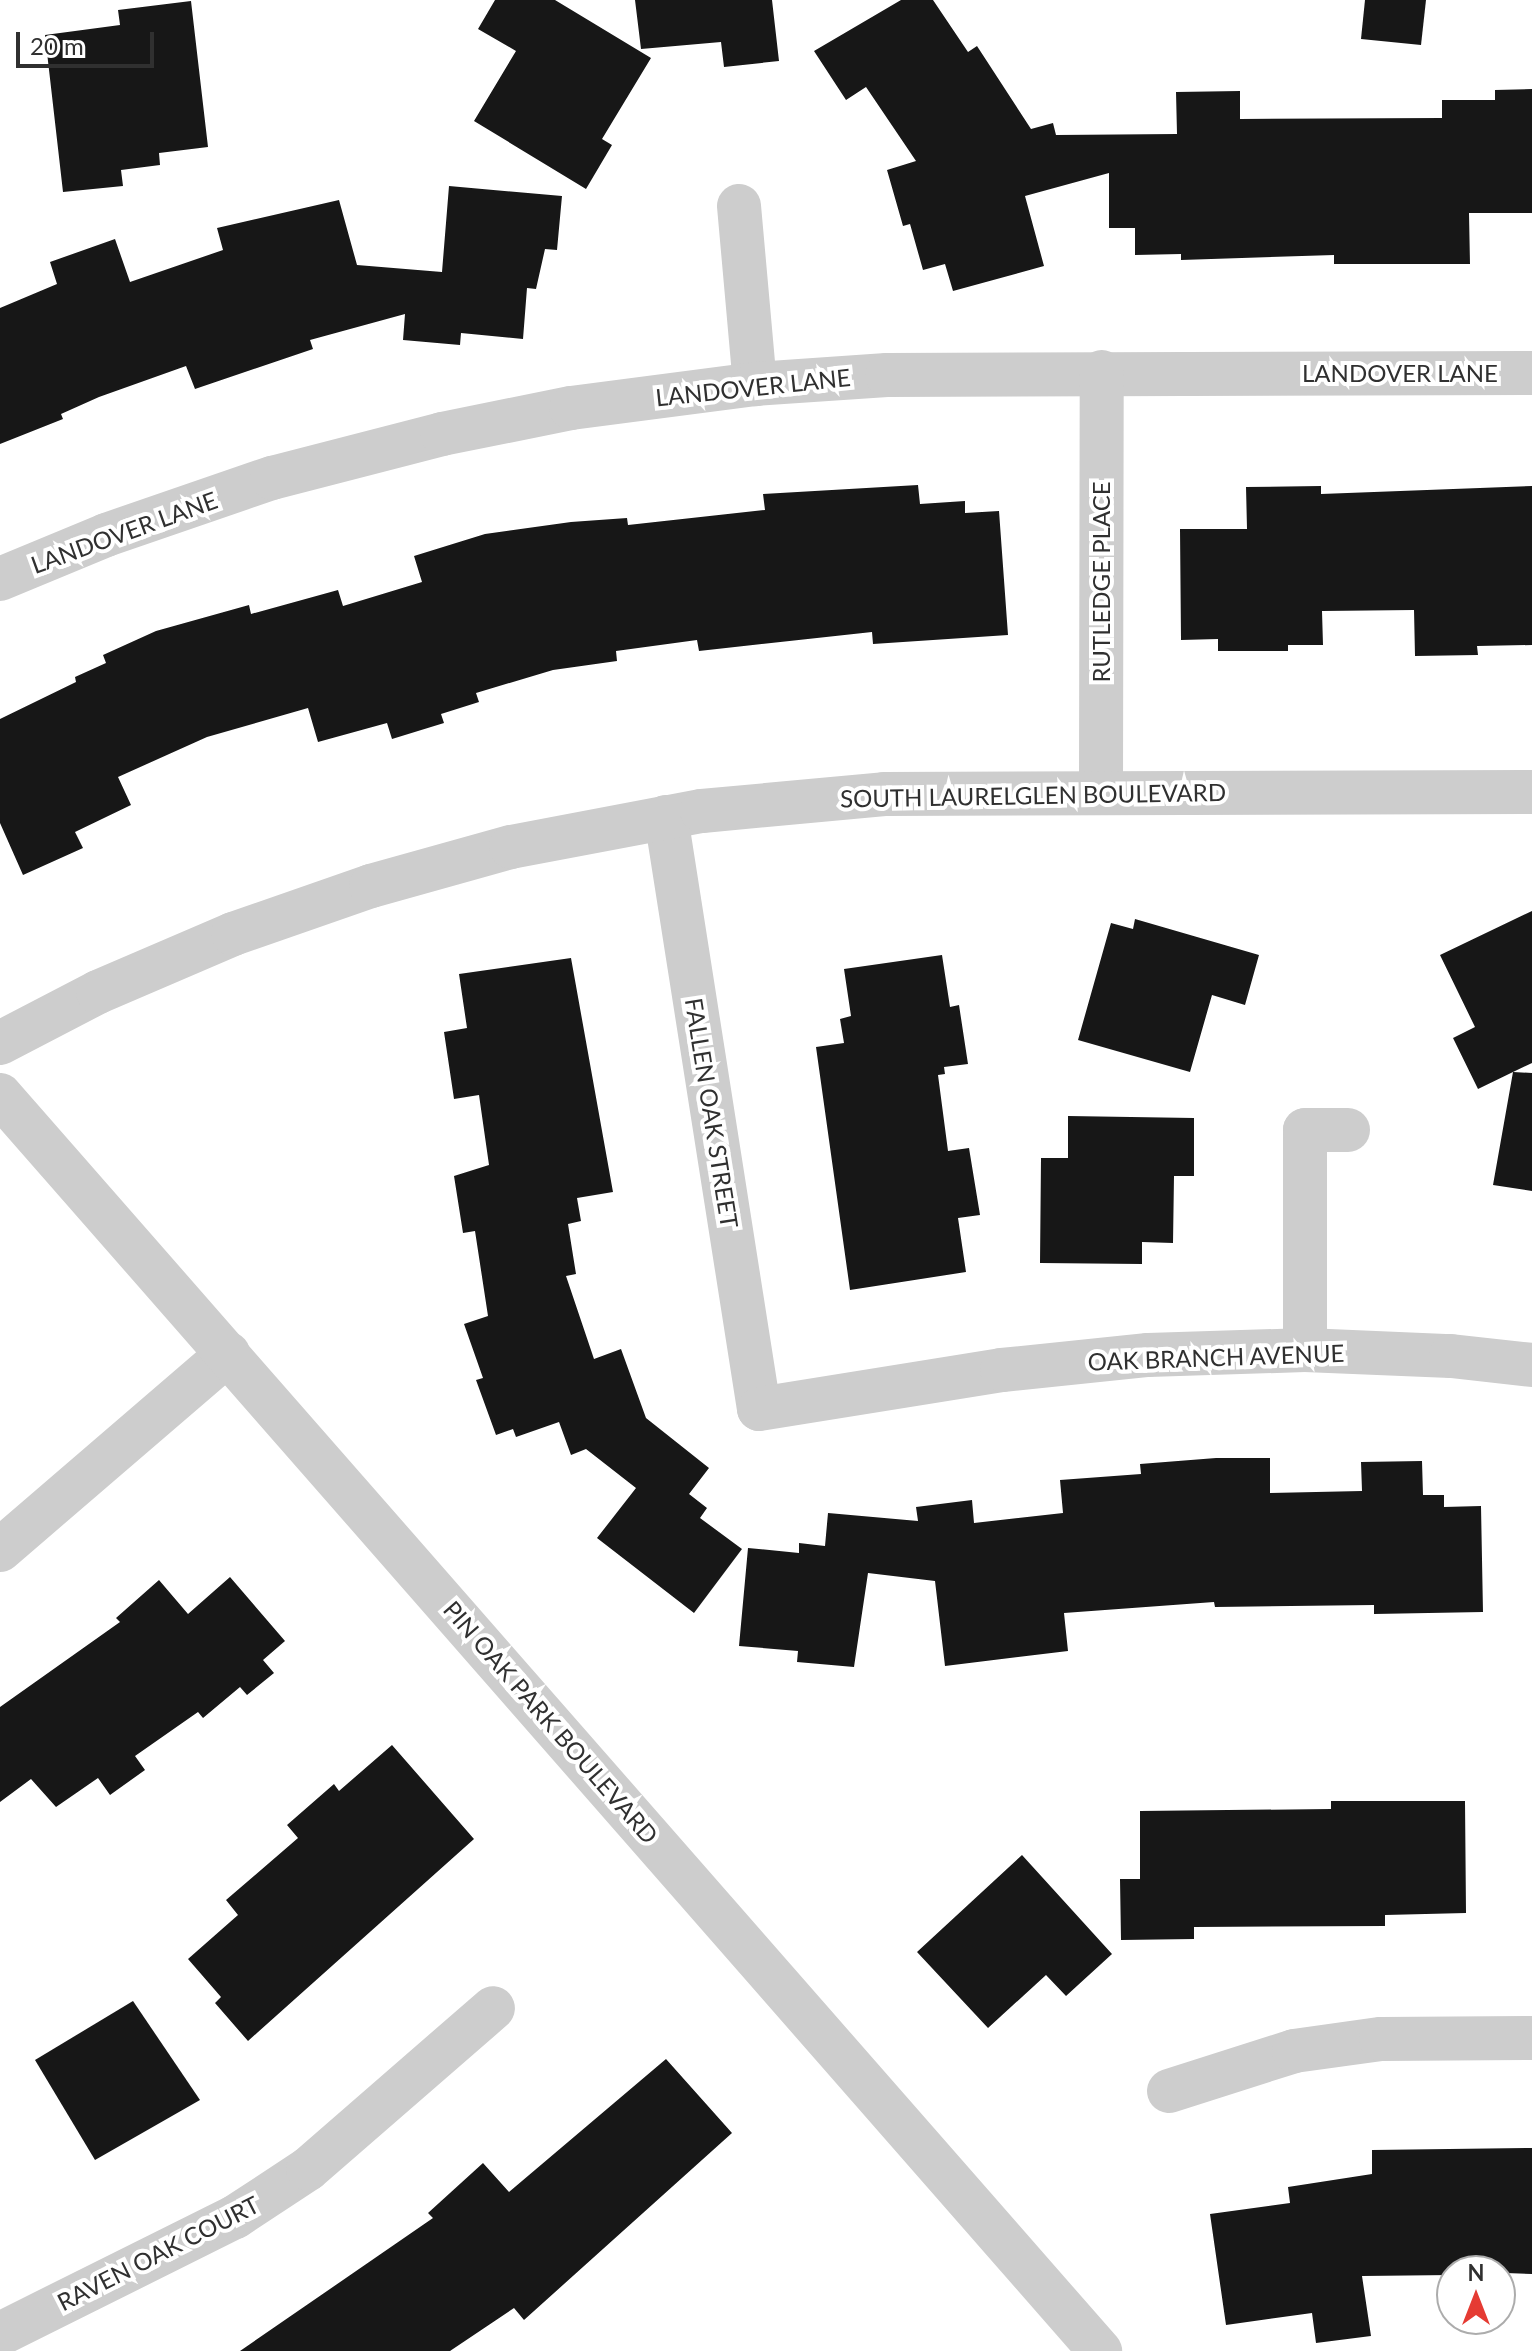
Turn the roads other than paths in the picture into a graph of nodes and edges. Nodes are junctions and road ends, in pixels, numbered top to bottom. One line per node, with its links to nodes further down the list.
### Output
1 (739, 206): 4 (street)
2 (1102, 372): 3 (street, LANDOVER LANE); 4 (street, LANDOVER LANE); 6 (street, RUTLEDGE PLACE)
3 (1532, 373)
4 (755, 384): 5 (street, LANDOVER LANE)
5 (0, 579)
6 (1101, 792): 7 (street, SOUTH LAURELGLEN BOULEVARD); 8 (street, SOUTH LAURELGLEN BOULEVARD)
7 (1532, 792)
8 (666, 817): 9 (street, SOUTH LAURELGLEN BOULEVARD); 15 (street, FALLEN OAK STREET)
9 (0, 1043)
10 (0, 1095): 13 (street, PIN OAK PARK BOULEVARD)
11 (1348, 1130): 12 (street)
12 (1305, 1350): 14 (street, OAK BRANCH AVENUE); 15 (street, OAK BRANCH AVENUE)
13 (228, 1354): 16 (street); 21 (street, PIN OAK PARK BOULEVARD)
14 (1532, 1365)
15 (759, 1409)
16 (0, 1550)
17 (493, 2008): 20 (street, RAVEN OAK COURT)
18 (1532, 2038): 19 (street)
19 (1169, 2091)
20 (0, 2334)
21 (1100, 2351)

